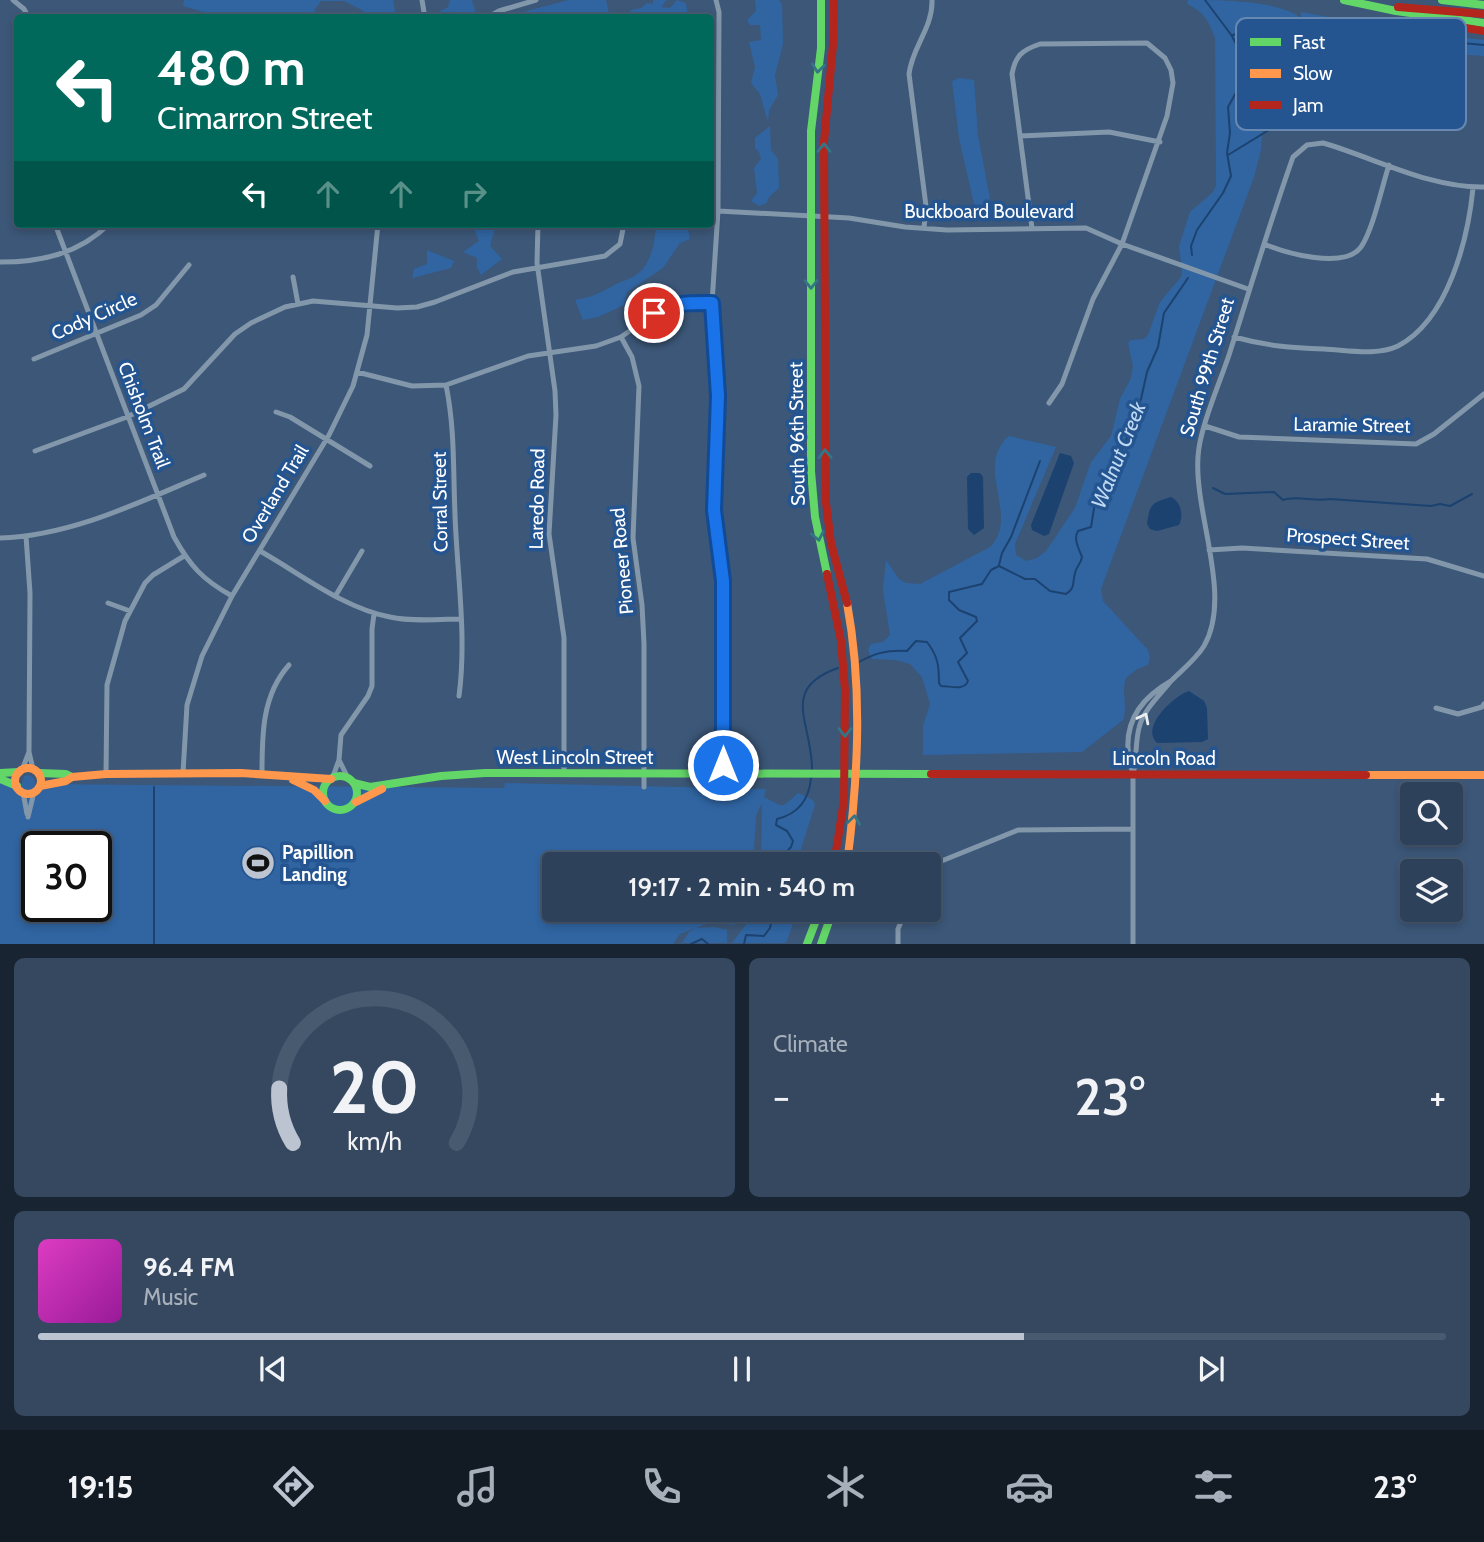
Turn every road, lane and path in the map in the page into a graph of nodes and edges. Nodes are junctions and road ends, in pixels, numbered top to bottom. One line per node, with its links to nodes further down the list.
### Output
1 (13, 0): 13 (street)
2 (536, 0): 9 (street)
3 (716, 0): 23 (street)
4 (821, 0): 32 (main road, South 96th Street, one-way to 32)
5 (834, 0): 33 (main road, South 96th Street, one-way to 5)
6 (932, 0): 39 (street)
7 (1344, 0): 11 (main road)
8 (1442, 0): 10 (main road)
9 (525, 1): 14 (street)
10 (1484, 5)
11 (1373, 6): 12 (main road); 15 (main road)
12 (1396, 11): 16 (main road); 17 (main road)
13 (27, 14)
14 (495, 14)
15 (1484, 14)
16 (1420, 18)
17 (1447, 18)
18 (1466, 21): 19 (main road)
19 (1484, 23)
20 (1466, 28): 21 (main road)
21 (1484, 31)
22 (714, 59): 23 (street)
23 (720, 59): 27 (street)
24 (1020, 136): 25 (street); 25 (street); 40 (street)
25 (1160, 142): 41 (street)
26 (714, 153): 27 (street)
27 (719, 153): 31 (street)
28 (1390, 165): 30 (street); 42 (street); 42 (street, South 99th Street)
29 (1484, 187): 30 (street)
30 (1474, 188): 54 (street)
31 (718, 211): 32 (street, Buckboard Boulevard); 50 (street)
32 (811, 216): 33 (street, Buckboard Boulevard); 98 (main road, South 96th Street, one-way to 98)
33 (825, 216): 39 (street, Buckboard Boulevard); 99 (main road, South 96th Street, one-way to 33)
34 (56, 228): 43 (street, Chisholm Trail)
35 (105, 228): 43 (street)
36 (378, 228): 51 (street, Overland Trail)
37 (538, 228): 46 (street, Laredo Road)
38 (623, 228): 46 (street)
39 (924, 228): 40 (street, Buckboard Boulevard)
40 (1032, 228): 41 (street, Buckboard Boulevard)
41 (1122, 244): 48 (street, Buckboard Boulevard); 60 (street)
42 (1264, 244): 48 (street, South 99th Street)
43 (65, 253): 44 (street); 52 (street, Chisholm Trail)
44 (0, 262)
45 (188, 265): 52 (street, Cody Circle)
46 (538, 268): 51 (street); 55 (street, Laredo Road)
47 (293, 277): 49 (street)
48 (1248, 289): 54 (street, South 99th Street)
49 (298, 303): 51 (street); 62 (street)
50 (712, 303): 53 (street); 96 (street)
51 (371, 305): 57 (street, Overland Trail)
52 (96, 334): 56 (street, Cody Circle); 62 (street, Chisholm Trail)
53 (621, 337): 55 (street); 93 (street, Pioneer Road)
54 (1234, 337): 63 (street, South 99th Street)
55 (550, 353): 58 (street); 92 (street, Laredo Road)
56 (34, 359)
57 (357, 372): 58 (street); 64 (street, Overland Trail)
58 (446, 385): 81 (street, Corral Street)
59 (1484, 394): 63 (street, Laramie Street)
60 (1049, 403)
61 (276, 412): 64 (street)
62 (127, 417): 65 (street); 68 (street, Chisholm Trail)
63 (1205, 425): 71 (street, South 99th Street)
64 (325, 441): 66 (street); 72 (street, Overland Trail)
65 (35, 451)
66 (370, 466)
67 (204, 475): 68 (street)
68 (158, 495): 69 (street); 74 (street, Chisholm Trail)
69 (26, 536): 70 (street); 86 (street)
70 (0, 538)
71 (1209, 550): 75 (street, Prospect Street); 97 (street, South 99th Street)
72 (260, 551): 76 (street); 77 (street, Overland Trail)
73 (362, 551): 76 (street)
74 (184, 556): 77 (street, Chisholm Trail); 79 (street)
75 (1484, 576)
76 (336, 595): 80 (street)
77 (232, 596): 91 (street, Overland Trail)
78 (108, 603): 79 (street)
79 (130, 611): 94 (street)
80 (374, 614): 81 (street); 87 (street)
81 (460, 619): 83 (street, Corral Street)
82 (289, 665): 95 (street)
83 (459, 696)
84 (1484, 704): 85 (street)
85 (1436, 708)
86 (29, 752): 88 (street); 89 (street)
87 (340, 760): 104 (street); 105 (street)
88 (20, 771): 89 (main road); 90 (main road); 108 (main road)
89 (36, 771): 101 (main road); 109 (main road)
90 (0, 773)
91 (183, 773): 94 (main road); 95 (main road)
92 (564, 773): 93 (main road, West Lincoln Street); 106 (main road, West Lincoln Street)
93 (644, 773): 96 (main road, West Lincoln Street); 107 (street, Pioneer Road)
94 (106, 774): 101 (main road)
95 (262, 774): 102 (main road)
96 (723, 774): 98 (main road, West Lincoln Street)
97 (1133, 774): 99 (main road, Lincoln Road); 100 (main road, Lincoln Road); 112 (street)
98 (844, 775): 99 (main road, Lincoln Road); 113 (main road, South 96th Street)
99 (857, 775): 114 (main road, South 96th Street, one-way to 99)
100 (1484, 775)
101 (72, 777): 109 (main road)
102 (290, 778): 104 (main road); 110 (main road)
103 (0, 779): 108 (main road)
104 (332, 779): 105 (main road); 110 (main road)
105 (351, 781): 106 (main road, West Lincoln Street); 111 (main road)
106 (391, 785): 111 (main road, West Lincoln Street)
107 (644, 787)
108 (20, 789): 109 (main road); 109 (street)
109 (37, 789)
110 (325, 801): 111 (main road)
111 (355, 802)
112 (1133, 829): 115 (street); 122 (street)
113 (836, 852)
114 (848, 852)
115 (941, 864)
116 (815, 922): 119 (main road)
117 (829, 922): 120 (main road)
118 (901, 922): 121 (street)
119 (807, 943)
120 (821, 943)
121 (898, 943)
122 (1133, 943)

